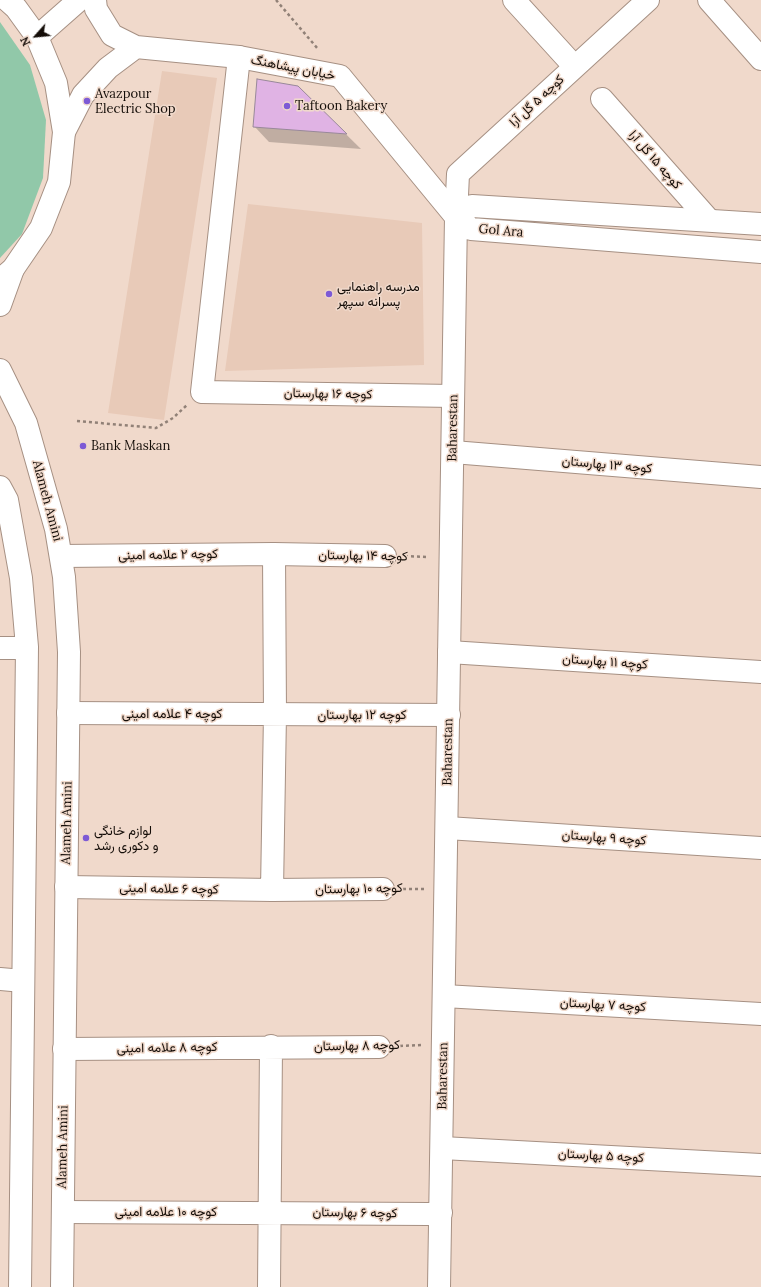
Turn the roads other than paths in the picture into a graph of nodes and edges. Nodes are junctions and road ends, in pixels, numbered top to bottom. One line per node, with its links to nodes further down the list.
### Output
1 (7, 0): 7 (street)
2 (79, 0): 7 (street)
3 (95, 0): 8 (street, خیابان پیشاهنگ)
4 (514, 0): 11 (street)
5 (648, 0): 11 (street, کوچه ۵ گل آرا)
6 (710, 0): 10 (street)
7 (37, 37): 13 (street)
8 (136, 48): 9 (street, خیابان پیشاهنگ); 13 (street)
9 (239, 57): 14 (street, خیابان پیشاهنگ); 21 (street, کوچه ۱۶ بهارستان)
10 (761, 59)
11 (574, 66): 14 (street, کوچه ۵ گل آرا)
12 (602, 99): 15 (street, کوچه ۱۵ گل آرا)
13 (64, 132): 18 (street)
14 (456, 217): 15 (street, Gol Ara); 17 (street, Gol Ara); 21 (street, Baharestan)
15 (709, 220): 16 (street, Gol Ara)
16 (761, 224)
17 (761, 252)
18 (6, 274): 19 (street)
19 (0, 305)
20 (1, 374): 26 (street, Alameh Amini)
21 (453, 396): 22 (street, Baharestan)
22 (452, 452): 23 (street, کوچه ۱۳ بهارستان); 30 (street, Baharestan)
23 (761, 477)
24 (0, 487): 29 (street)
25 (274, 554): 26 (street, کوچه ۲ علامه امینی); 27 (street, کوچه ۱۴ بهارستان); 33 (street)
26 (61, 556): 32 (street, Alameh Amini)
27 (385, 556)
28 (0, 648): 29 (street)
29 (26, 648): 41 (street)
30 (449, 652): 31 (street, کوچه ۱۱ بهارستان); 34 (street, Baharestan)
31 (761, 672)
32 (68, 714): 33 (street, کوچه ۴ علامه امینی); 37 (street, Alameh Amini)
33 (275, 714): 34 (street, کوچه ۱۲ بهارستان); 39 (street)
34 (449, 715): 35 (street, Baharestan)
35 (447, 828): 36 (street, کوچه ۹ بهارستان); 42 (street, Baharestan)
36 (761, 848)
37 (66, 887): 39 (street, کوچه ۶ علامه امینی); 46 (street, Alameh Amini)
38 (383, 889): 39 (street, کوچه ۱۰ بهارستان)
39 (272, 890)
40 (0, 979): 41 (street)
41 (23, 981): 52 (street)
42 (444, 996): 43 (street, کوچه ۷ بهارستان); 47 (street, Baharestan)
43 (761, 1014)
44 (271, 1046): 45 (street, کوچه ۸ بهارستان); 46 (street, کوچه ۸ علامه امینی); 50 (street)
45 (379, 1047)
46 (64, 1049): 49 (street, Alameh Amini)
47 (442, 1148): 48 (street, کوچه ۵ بهارستان); 51 (street, Baharestan)
48 (761, 1165)
49 (63, 1212): 50 (street, کوچه ۱۰ علامه امینی); 53 (street, Alameh Amini)
50 (270, 1212): 51 (street, کوچه ۶ بهارستان); 54 (street)
51 (440, 1213): 55 (street, Baharestan)
52 (20, 1287)
53 (62, 1287)
54 (269, 1287)
55 (439, 1287)

